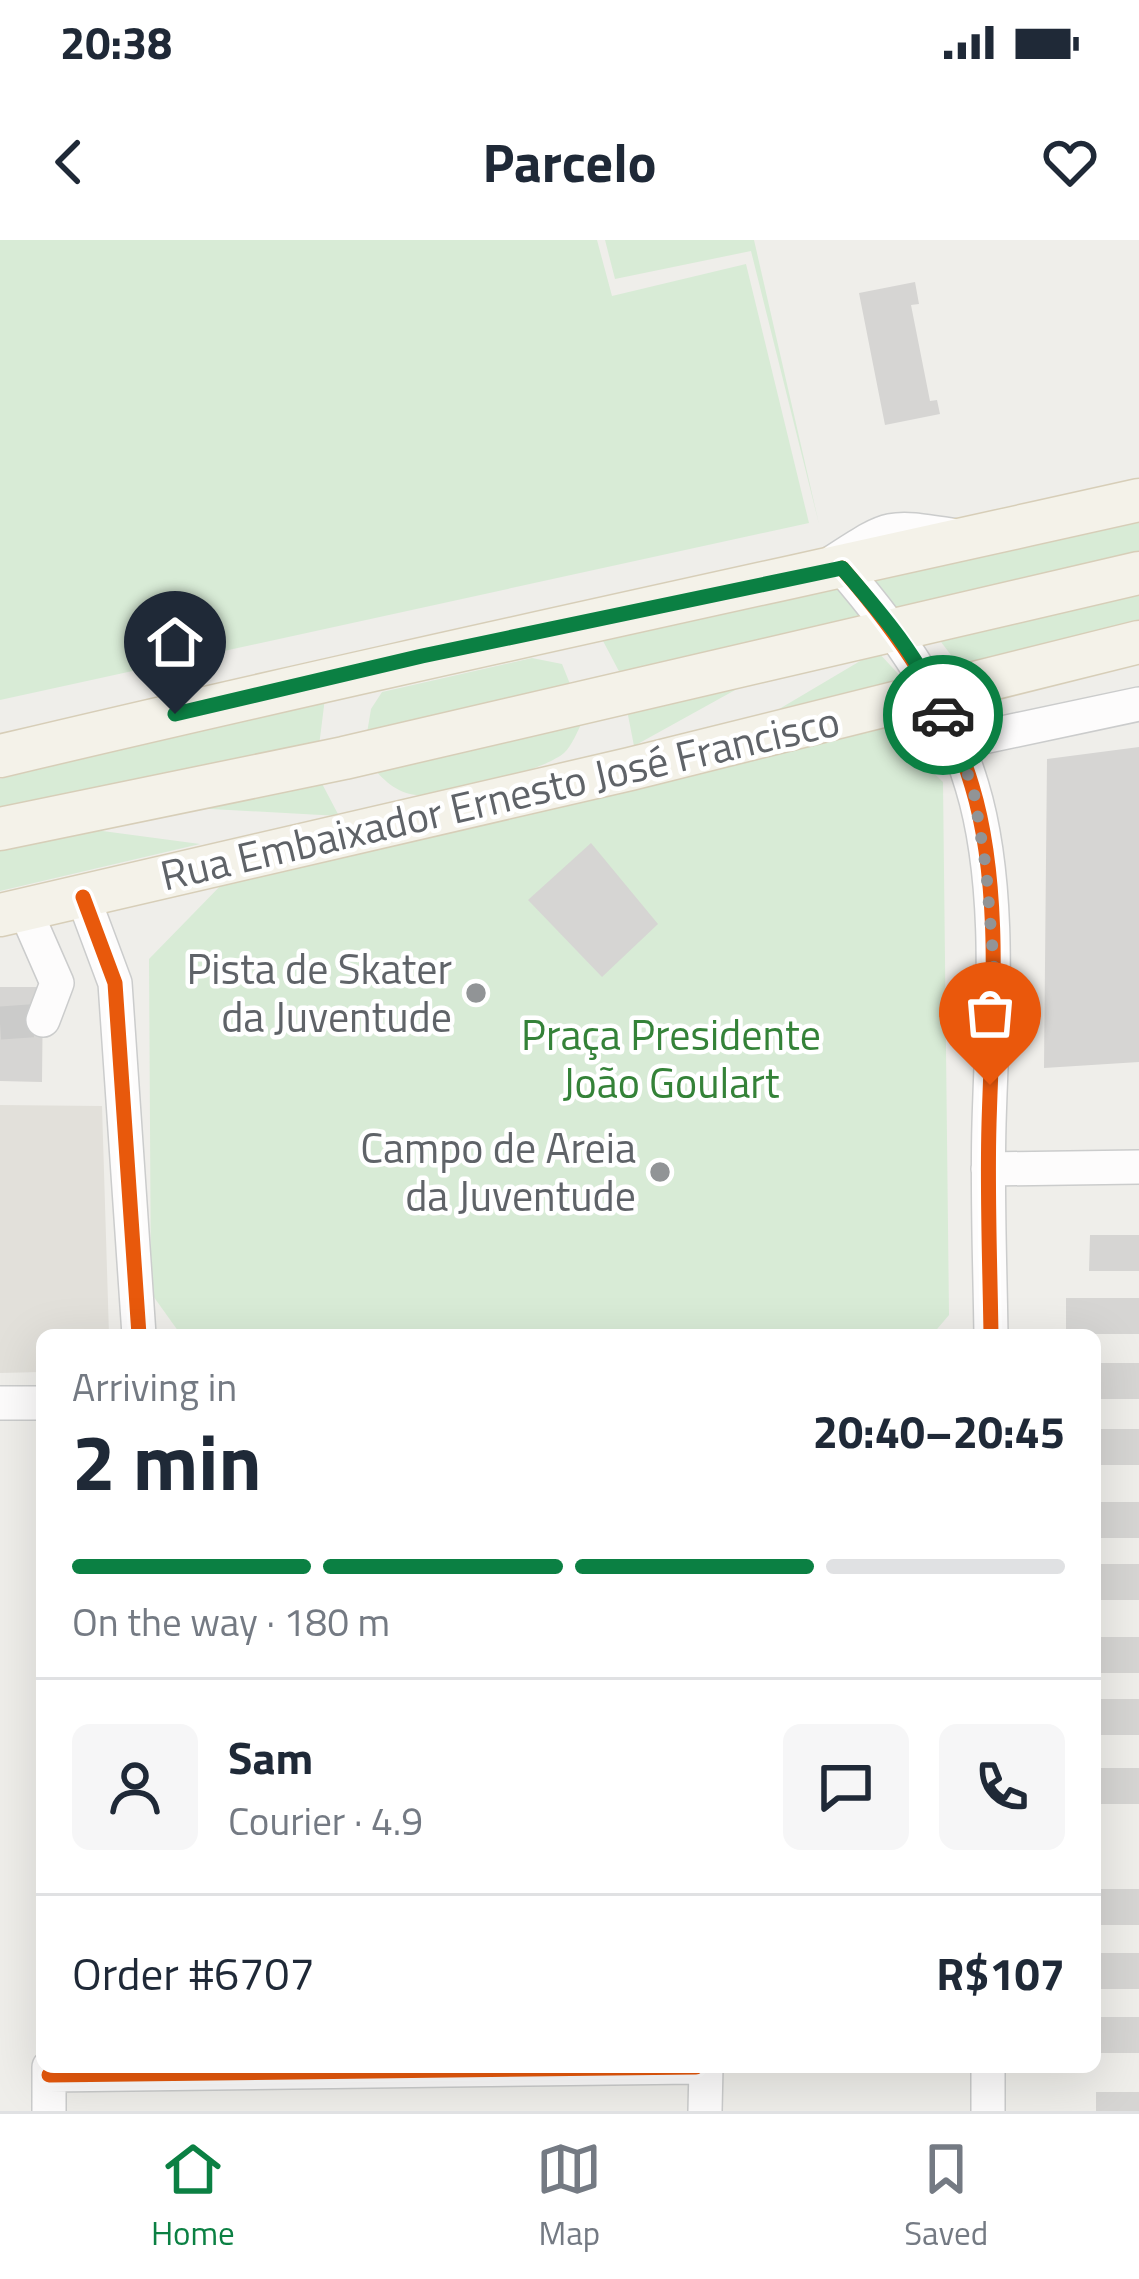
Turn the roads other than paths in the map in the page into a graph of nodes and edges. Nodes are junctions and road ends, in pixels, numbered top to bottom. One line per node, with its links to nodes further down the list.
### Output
1 (1139, 500): 2 (main road)
2 (971, 538): 3 (main road); 3 (street)
3 (829, 571): 5 (street); 10 (main road)
4 (1139, 573): 5 (main road)
5 (893, 627): 7 (street); 11 (main road)
6 (1139, 642): 7 (main road, Rua Embaixador Ernesto José Francisco)
7 (935, 694): 9 (street); 12 (main road, Rua Embaixador Ernesto José Francisco)
8 (1139, 704): 9 (street)
9 (955, 743): 16 (street)
10 (0, 756)
11 (0, 829)
12 (82, 897): 13 (main road, Rua Embaixador Ernesto José Francisco); 17 (street)
13 (12, 912): 14 (street)
14 (43, 1019)
15 (1139, 1167): 16 (street)
16 (988, 1169): 18 (street)
17 (139, 1329)
18 (991, 1329)
19 (0, 1403): 20 (street)
20 (36, 1403)
21 (49, 2073): 24 (street)
22 (706, 2073): 25 (street)
23 (988, 2073): 26 (street)
24 (50, 2111)
25 (705, 2111)
26 (988, 2111)

